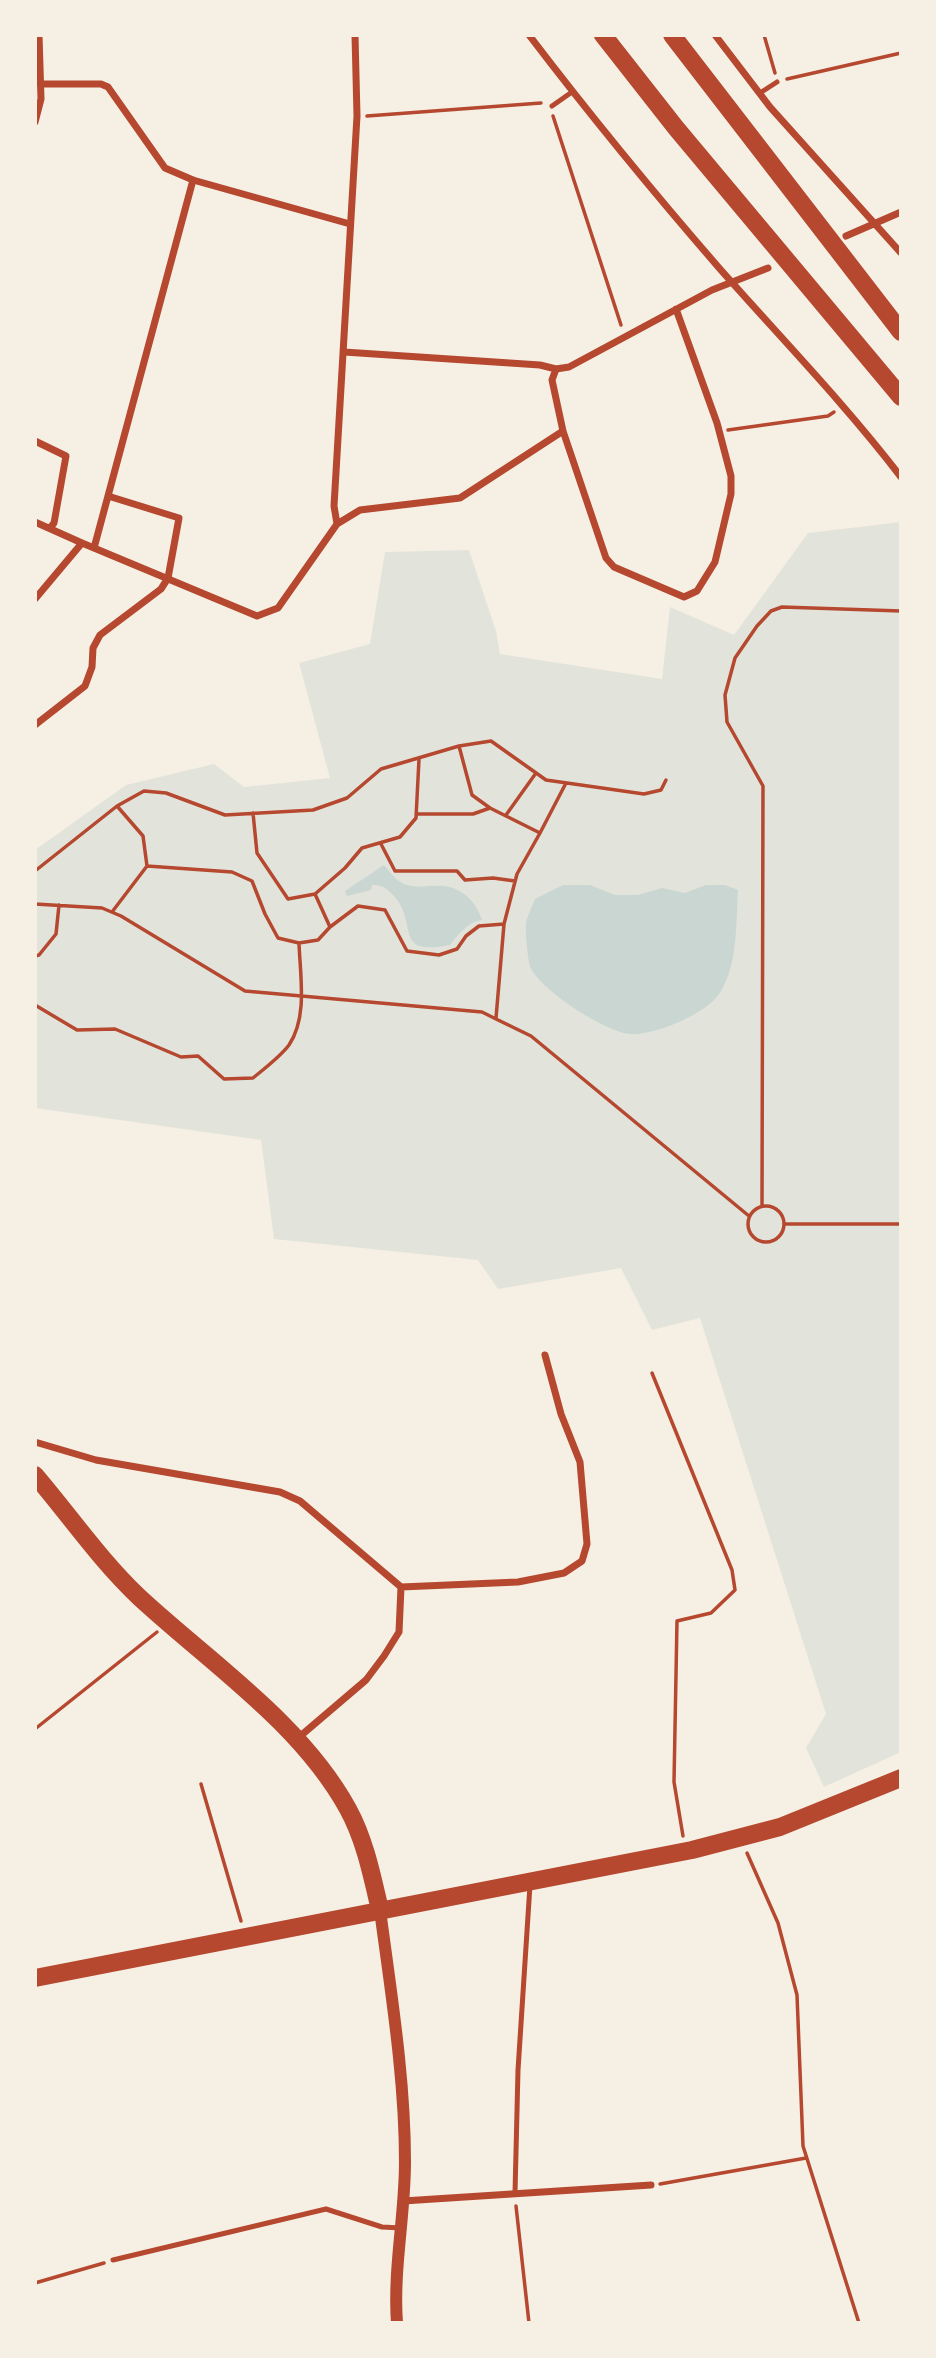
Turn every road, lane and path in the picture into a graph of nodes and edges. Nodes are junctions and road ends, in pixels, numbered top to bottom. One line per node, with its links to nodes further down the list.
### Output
1 (39, 35): 10 (street)
2 (355, 35): 14 (street)
3 (529, 35): 11 (street)
4 (603, 35): 29 (main road)
5 (672, 35): 25 (main road)
6 (715, 35): 12 (street)
7 (764, 35): 9 (path)
8 (901, 53): 9 (path)
9 (777, 82): 12 (lane)
10 (40, 84): 15 (street); 16 (street)
11 (572, 92): 13 (lane); 23 (street)
12 (760, 93): 19 (street)
13 (552, 106): 14 (path); 26 (path)
14 (357, 116): 18 (street)
15 (35, 122)
16 (193, 180): 18 (street); 35 (street)
17 (901, 212): 19 (street)
18 (350, 224): 27 (street)
19 (874, 224): 20 (street); 21 (street)
20 (846, 236)
21 (901, 253)
22 (768, 268): 23 (street)
23 (733, 283): 24 (street); 30 (street)
24 (676, 309): 26 (street); 32 (street)
25 (901, 332)
26 (625, 337): 28 (street)
27 (344, 352): 28 (street); 37 (street)
28 (556, 369): 31 (street)
29 (901, 397)
30 (844, 407): 32 (path); 34 (street)
31 (562, 431): 32 (street); 37 (street)
32 (719, 431)
33 (35, 441): 38 (street)
34 (901, 477)
35 (108, 496): 40 (street); 41 (street)
36 (35, 522): 38 (street)
37 (337, 524): 41 (street)
38 (50, 528): 39 (street)
39 (82, 544): 40 (street); 42 (street)
40 (94, 548): 41 (street)
41 (168, 578): 44 (street)
42 (35, 598)
43 (901, 611): 71 (path)
44 (35, 725)
45 (459, 746): 46 (path); 47 (path); 51 (path)
46 (419, 758): 52 (path); 53 (path)
47 (536, 773): 49 (path); 54 (path)
48 (666, 780): 49 (path)
49 (566, 783): 55 (path)
50 (117, 806): 52 (path); 57 (path); 58 (path)
51 (490, 808): 53 (path); 54 (path)
52 (253, 813): 60 (path)
53 (416, 814): 56 (path)
54 (506, 815): 55 (path)
55 (540, 833): 59 (path)
56 (381, 843): 59 (path); 60 (path)
57 (147, 866): 63 (path); 66 (path)
58 (35, 871)
59 (515, 881): 64 (path)
60 (315, 894): 65 (path)
61 (35, 904): 62 (path)
62 (59, 905): 63 (path); 67 (path)
63 (112, 912): 68 (path)
64 (504, 924): 65 (path); 70 (path)
65 (330, 927): 66 (path)
66 (299, 943): 68 (path)
67 (35, 956)
68 (301, 996): 69 (path); 70 (path)
69 (35, 1005)
70 (496, 1019): 72 (path)
71 (762, 1206): 72 (path); 73 (path)
72 (749, 1216): 73 (path)
73 (785, 1224): 74 (path)
74 (901, 1224)
75 (545, 1355): 79 (street)
76 (652, 1373): 86 (path)
77 (35, 1442): 79 (street)
78 (35, 1475): 80 (main road)
79 (401, 1587): 82 (street)
80 (169, 1623): 81 (path); 82 (main road)
81 (35, 1729)
82 (295, 1740): 88 (main road)
83 (901, 1778): 85 (main road)
84 (201, 1784): 89 (path)
85 (741, 1838): 86 (main road); 91 (path)
86 (685, 1852): 87 (main road)
87 (531, 1882): 88 (main road); 93 (lane)
88 (380, 1910): 89 (main road); 94 (street)
89 (246, 1937): 90 (main road)
90 (35, 1978)
91 (806, 2158): 92 (path); 100 (path)
92 (651, 2185): 93 (street)
93 (515, 2193): 94 (street); 99 (path)
94 (403, 2201): 95 (street)
95 (401, 2228): 96 (lane); 98 (street)
96 (113, 2260): 97 (path)
97 (35, 2283)
98 (397, 2323)
99 (528, 2323)
100 (859, 2323)

